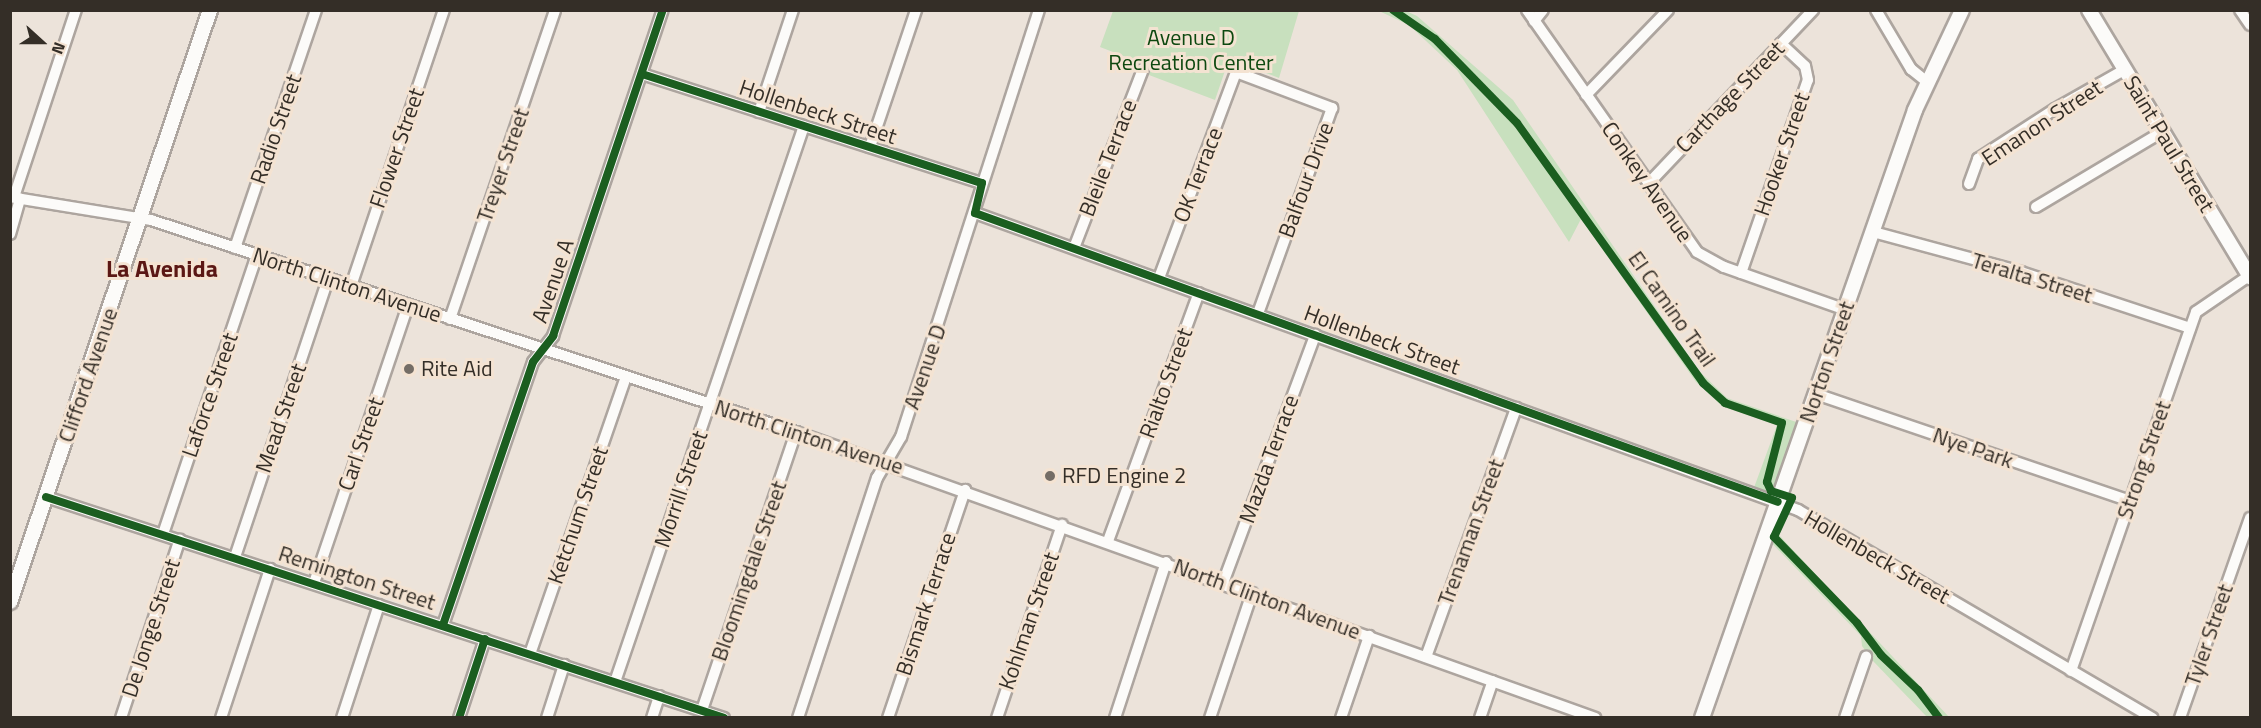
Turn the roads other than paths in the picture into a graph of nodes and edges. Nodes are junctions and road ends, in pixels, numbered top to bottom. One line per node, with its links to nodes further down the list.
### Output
1 (76, 10): 34 (street)
2 (210, 10): 37 (main road, Clifford Avenue)
3 (316, 10): 40 (street, Radio Street)
4 (444, 10): 47 (street, Flower Street)
5 (555, 10): 52 (street, Treyer Street)
6 (663, 10): 24 (street, Avenue A)
7 (793, 10): 27 (street)
8 (916, 10): 30 (street)
9 (1039, 10): 31 (street, Avenue D)
10 (1527, 10): 18 (street, Conkey Avenue)
11 (1543, 10): 18 (street)
12 (1668, 10): 26 (street)
13 (1813, 10): 20 (street, Carthage Street)
14 (1876, 10): 25 (street)
15 (1962, 10): 25 (main road, Norton Street)
16 (2089, 10): 22 (main road, Saint Paul Street)
17 (2240, 10): 19 (street)
18 (1534, 21): 26 (street, Conkey Avenue)
19 (2250, 25)
20 (1781, 44): 32 (street, Carthage Street); 43 (street, Hooker Street)
21 (1143, 69): 41 (street, Bleile Terrace)
22 (2124, 70): 29 (main road, Saint Paul Street); 33 (street, Emanon Street)
23 (1236, 72): 45 (street, OK Terrace); 51 (street, Balfour Drive)
24 (642, 74): 27 (street, Hollenbeck Street); 55 (street, Avenue A)
25 (1927, 82): 38 (main road, Norton Street)
26 (1587, 96): 32 (street, Conkey Avenue)
27 (759, 111): 28 (street, Hollenbeck Street)
28 (804, 126): 30 (street, Hollenbeck Street); 58 (street, Morrill Street)
29 (2162, 132): 35 (street); 44 (main road, Saint Paul Street)
30 (870, 147): 31 (street, Hollenbeck Street)
31 (982, 183): 36 (street, Avenue D)
32 (1648, 184): 43 (street, Conkey Avenue)
33 (1969, 184)
34 (15, 197): 37 (street, North Clinton Avenue); 39 (street)
35 (2036, 207)
36 (975, 213): 41 (street, Hollenbeck Street); 61 (street, Avenue D)
37 (142, 218): 40 (street, North Clinton Avenue); 63 (main road, Clifford Avenue)
38 (1872, 232): 50 (main road, Norton Street); 53 (street, Teralta Street)
39 (10, 234)
40 (235, 248): 42 (street, North Clinton Avenue)
41 (1074, 248): 45 (street, Hollenbeck Street)
42 (257, 255): 46 (street, North Clinton Avenue); 68 (street, Laforce Street)
43 (1741, 273): 50 (street, Conkey Avenue)
44 (2250, 276): 53 (street, Strong Street)
45 (1159, 278): 48 (street, Hollenbeck Street)
46 (328, 279): 47 (street, North Clinton Avenue); 71 (street, Mead Street)
47 (351, 286): 49 (street, North Clinton Avenue)
48 (1199, 293): 51 (street, Hollenbeck Street); 70 (street, Rialto Street)
49 (408, 305): 52 (street, North Clinton Avenue); 74 (street, Carl Street)
50 (1846, 310): 57 (main road, Norton Street)
51 (1257, 314): 54 (street, Hollenbeck Street)
52 (450, 319): 55 (street, North Clinton Avenue)
53 (2190, 328): 64 (street, Strong Street)
54 (1315, 335): 59 (street, Hollenbeck Street); 75 (street, Mazda Terrace)
55 (543, 350): 56 (street, North Clinton Avenue); 79 (street, Avenue A)
56 (626, 376): 58 (street, North Clinton Avenue); 82 (street, Ketchum Street)
57 (1816, 394): 64 (street, Nye Park); 65 (main road, Norton Street)
58 (710, 404): 60 (street, North Clinton Avenue); 88 (street, Morrill Street)
59 (1516, 408): 65 (street, Hollenbeck Street); 83 (street, Trenaman Street)
60 (796, 432): 61 (street, North Clinton Avenue); 90 (street, Bloomingdale Street)
61 (886, 462): 62 (street, North Clinton Avenue); 98 (street, Avenue D)
62 (964, 490): 67 (street, North Clinton Avenue); 99 (street, Bismark Terrace)
63 (46, 497): 68 (street, Remington Street); 77 (main road, Clifford Avenue)
64 (2130, 501): 86 (street, Strong Street)
65 (1778, 502): 86 (street, Hollenbeck Street); 106 (main road, Norton Street)
66 (2250, 518): 109 (street, Tyler Street)
67 (1062, 525): 70 (street, North Clinton Avenue); 100 (street, Kohlman Street)
68 (163, 534): 69 (street, Remington Street)
69 (180, 539): 71 (street, Remington Street); 91 (street, De Jonge Street)
70 (1108, 541): 72 (street, North Clinton Avenue)
71 (235, 557): 73 (street, Remington Street)
72 (1166, 562): 75 (street, North Clinton Avenue); 101 (street)
73 (270, 569): 74 (street, Remington Street); 92 (street)
74 (314, 583): 78 (street, Remington Street)
75 (1223, 583): 76 (street, North Clinton Avenue)
76 (1252, 593): 80 (street, North Clinton Avenue); 102 (street)
77 (10, 602)
78 (379, 605): 79 (street, Remington Street); 93 (street)
79 (443, 625): 81 (street, Remington Street)
80 (1369, 636): 83 (street, North Clinton Avenue); 103 (street)
81 (485, 639): 82 (street, Remington Street); 94 (street)
82 (530, 654): 85 (street, Remington Street)
83 (1426, 657): 87 (street, North Clinton Avenue)
84 (1866, 657): 107 (street)
85 (564, 665): 88 (street, Remington Street); 95 (street)
86 (2071, 671): 108 (street, Hollenbeck Street)
87 (1493, 681): 104 (street); 105 (street, North Clinton Avenue)
88 (615, 682): 89 (street, Remington Street)
89 (659, 696): 90 (street, Remington Street); 96 (street)
90 (702, 710): 97 (street, Remington Street)
91 (121, 717)
92 (221, 717)
93 (342, 717)
94 (459, 717)
95 (547, 717)
96 (652, 717)
97 (724, 717)
98 (798, 717)
99 (888, 717)
100 (997, 717)
101 (1115, 717)
102 (1210, 717)
103 (1341, 717)
104 (1480, 717)
105 (1590, 717)
106 (1702, 717)
107 (1845, 717)
108 (2152, 717)
109 (2180, 717)

